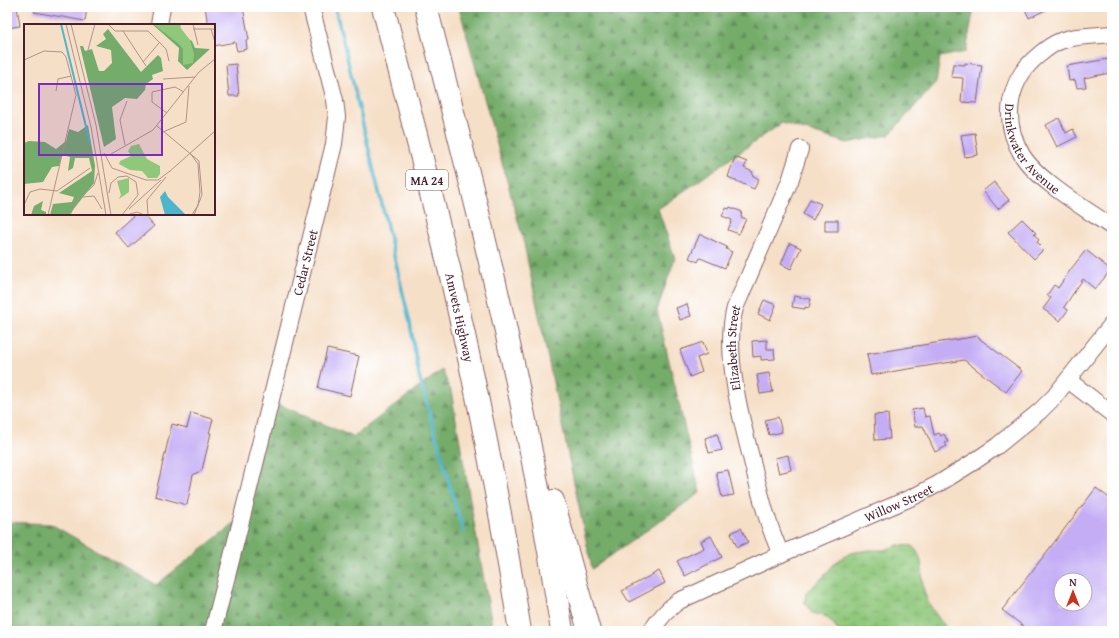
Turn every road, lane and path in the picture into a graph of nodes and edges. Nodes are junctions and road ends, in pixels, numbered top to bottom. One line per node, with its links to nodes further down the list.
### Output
1 (162, 7): 5 (street)
2 (311, 7): 15 (street, Cedar Street)
3 (383, 7): 14 (highway, Amvets Highway / MA 24)
4 (426, 7): 9 (highway, MA 24)
5 (159, 24)
6 (1112, 34): 8 (street, Drinkwater Avenue)
7 (800, 149): 13 (street, Elizabeth Street)
8 (1112, 228)
9 (504, 320): 16 (highway, MA 24); 17 (highway)
10 (1112, 324): 11 (street, Willow Street)
11 (1068, 380): 12 (street); 13 (street, Willow Street)
12 (1112, 414)
13 (781, 554): 18 (street, Willow Street)
14 (519, 627)
15 (213, 631)
16 (562, 631)
17 (589, 631)
18 (651, 631)

